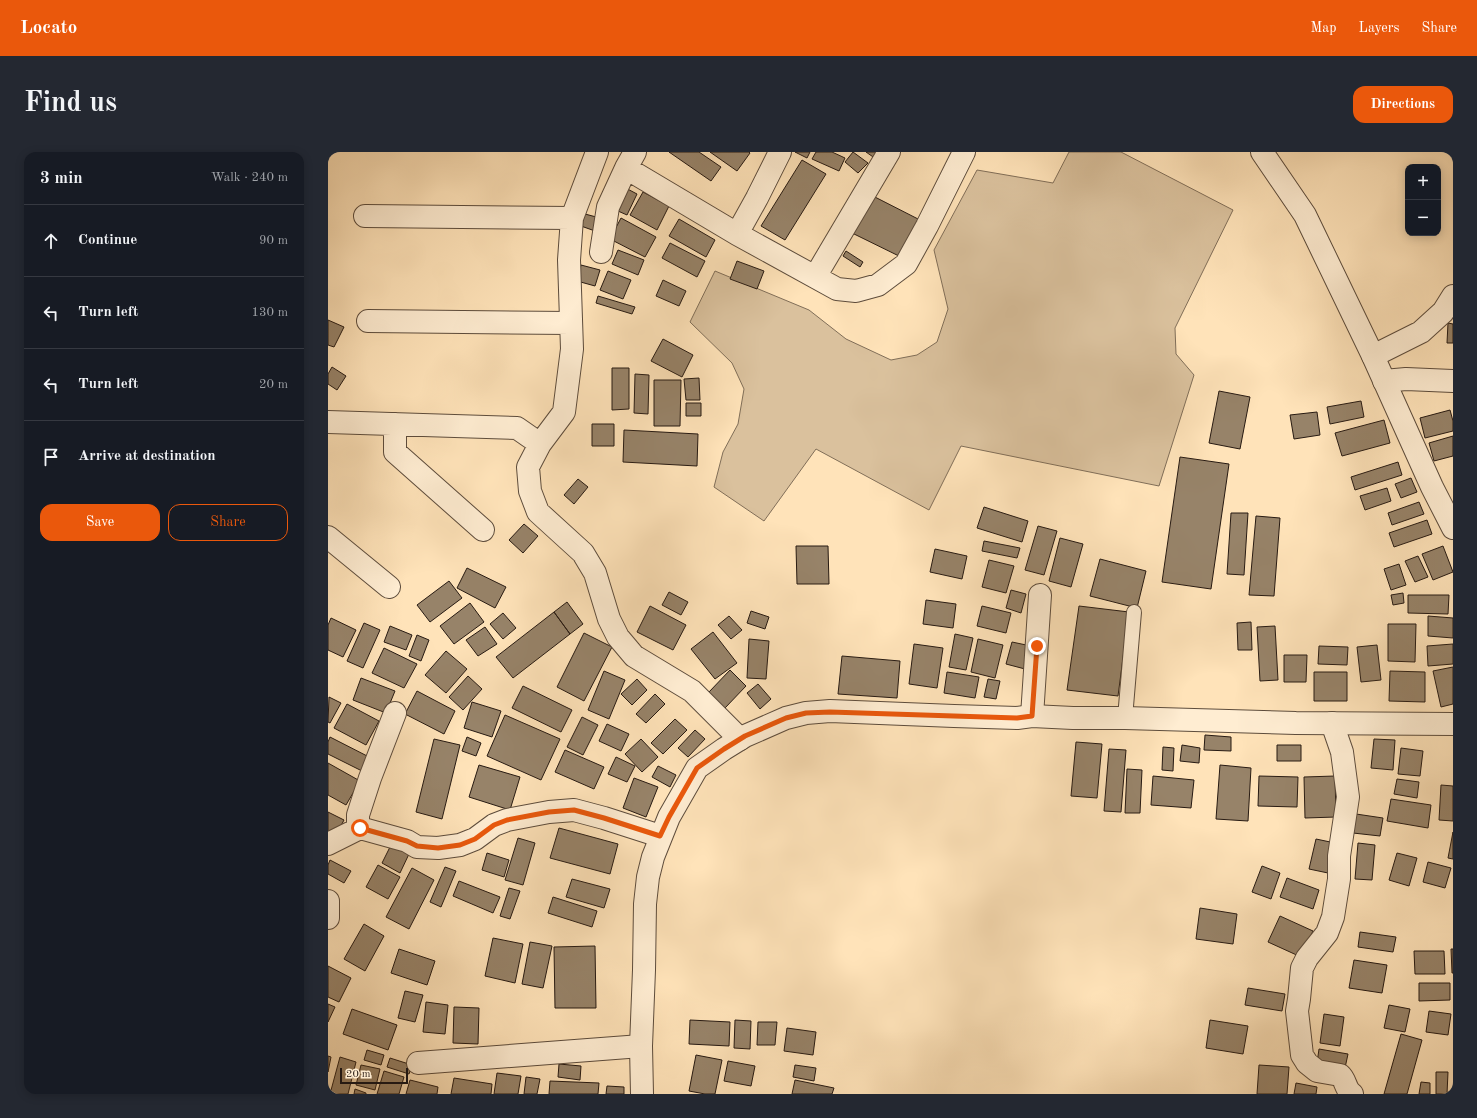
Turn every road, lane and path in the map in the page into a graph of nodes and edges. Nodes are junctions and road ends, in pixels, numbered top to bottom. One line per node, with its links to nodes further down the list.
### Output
1 (597, 152): 8 (street)
2 (780, 152): 9 (street)
3 (889, 152): 11 (street)
4 (964, 152): 11 (street)
5 (1262, 152): 15 (street)
6 (631, 160): 9 (street); 10 (street)
7 (365, 216): 8 (street)
8 (572, 218): 14 (street)
9 (737, 234): 11 (street)
10 (601, 252)
11 (815, 277)
12 (1453, 296): 15 (street)
13 (368, 321): 14 (street)
14 (571, 323): 20 (street)
15 (1373, 356): 16 (street)
16 (1384, 381): 17 (street); 21 (street)
17 (1453, 381)
18 (328, 422): 19 (street)
19 (395, 424): 20 (street); 22 (street)
20 (540, 444): 32 (street)
21 (1453, 528)
22 (483, 530)
23 (328, 537): 24 (street)
24 (389, 587)
25 (1040, 594): 28 (street)
26 (1134, 612): 29 (lane)
27 (395, 713): 33 (street)
28 (1032, 716): 29 (street); 32 (street)
29 (1125, 718): 30 (street)
30 (1332, 723): 31 (street); 41 (street)
31 (1453, 724)
32 (740, 739): 34 (street)
33 (360, 828): 34 (street); 35 (street)
34 (660, 836): 38 (street)
35 (328, 844)
36 (328, 901): 37 (street)
37 (328, 918)
38 (642, 1046): 39 (street); 40 (street)
39 (418, 1063)
40 (642, 1094)
41 (1352, 1094)

